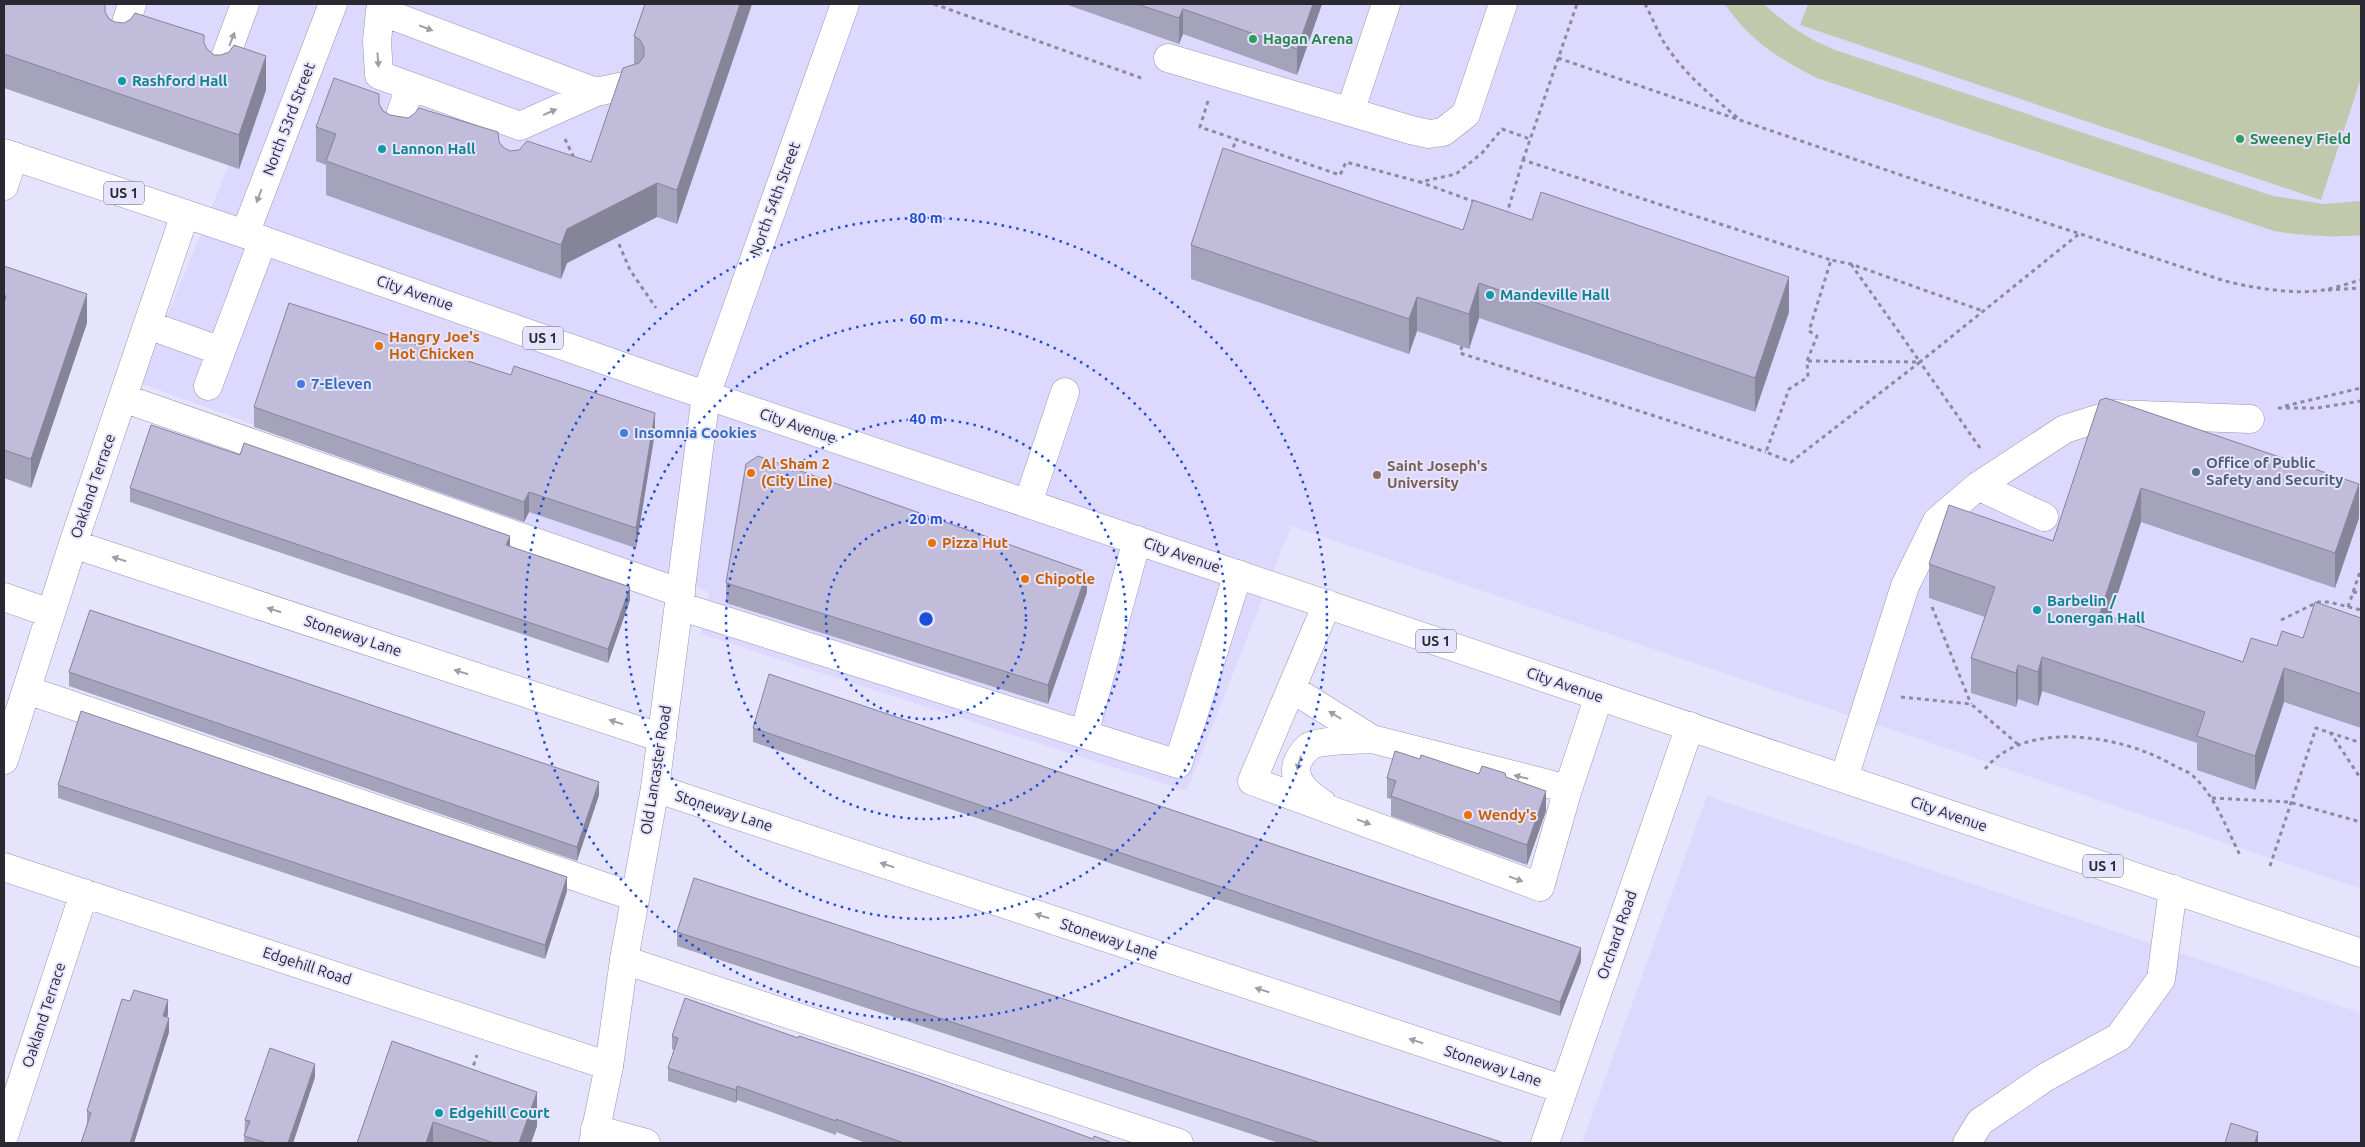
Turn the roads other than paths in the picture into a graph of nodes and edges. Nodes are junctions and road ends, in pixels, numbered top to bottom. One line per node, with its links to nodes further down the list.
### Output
1 (132, 4): 7 (main road)
2 (246, 4): 9 (main road, one-way to 2)
3 (334, 4): 20 (main road, North 53rd Street, one-way to 20)
4 (845, 4): 25 (main road, North 54th Street)
5 (1386, 4): 13 (main road)
6 (1503, 4): 13 (main road)
7 (120, 42)
8 (1168, 58): 13 (main road)
9 (219, 74)
10 (410, 86): 12 (main road); 14 (main road); 15 (main road)
11 (628, 86): 12 (main road)
12 (596, 92): 14 (main road, one-way to 12)
13 (1350, 112)
14 (520, 126): 16 (main road)
15 (404, 137)
16 (516, 153)
17 (9, 155): 18 (main road); 19 (main road, City Avenue / US 1)
18 (4, 186)
19 (185, 214): 20 (main road, City Avenue / US 1); 21 (main road, Oakland Terrace)
20 (254, 237): 22 (main road, North 53rd Street); 25 (main road, City Avenue / US 1)
21 (148, 325): 22 (main road); 26 (main road, Oakland Terrace)
22 (221, 351): 23 (main road, North 53rd Street)
23 (208, 386)
24 (1065, 392): 29 (main road)
25 (706, 395): 29 (main road, City Avenue / US 1); 35 (main road, Old Lancaster Road)
26 (123, 398): 32 (main road, Oakland Terrace); 35 (main road)
27 (2250, 419): 28 (main road)
28 (1988, 479): 30 (main road); 46 (main road)
29 (1028, 504): 31 (main road, City Avenue / US 1)
30 (2044, 517)
31 (1137, 540): 33 (main road, City Avenue / US 1); 42 (main road)
32 (73, 544): 37 (main road, Oakland Terrace); 43 (main road, Stoneway Lane, one-way to 32)
33 (1238, 574): 36 (main road, City Avenue / US 1); 42 (main road)
34 (4, 597): 37 (main road)
35 (680, 599): 42 (main road); 43 (main road, Old Lancaster Road)
36 (1327, 604): 38 (main road); 40 (main road, City Avenue / US 1)
37 (50, 613): 39 (main road, Oakland Terrace)
38 (1292, 689): 44 (main road, one-way to 38); 49 (main road)
39 (27, 690): 45 (main road, Oakland Terrace); 53 (main road)
40 (1598, 696): 41 (main road, City Avenue / US 1); 48 (main road)
41 (1690, 726): 46 (main road, City Avenue / US 1); 57 (main road, Orchard Road)
42 (1084, 734)
43 (662, 738): 47 (main road, Old Lancaster Road)
44 (1372, 738): 48 (main road, one-way to 44); 49 (main road, one-way to 49)
45 (4, 760)
46 (1844, 778): 51 (main road, City Avenue / US 1)
47 (655, 788): 53 (main road, Old Lancaster Road); 57 (main road, Stoneway Lane, one-way to 47)
48 (1568, 789): 49 (main road, one-way to 48)
49 (1335, 812)
50 (4, 866): 52 (main road, Edgehill Road)
51 (2173, 889): 54 (main road, City Avenue / US 1); 63 (main road)
52 (84, 893): 56 (main road, Edgehill Road); 58 (main road, Oakland Terrace)
53 (635, 897): 55 (main road, Old Lancaster Road)
54 (2361, 953)
55 (624, 960): 56 (main road, Old Lancaster Road); 61 (main road)
56 (609, 1066): 59 (main road, Old Lancaster Road)
57 (1562, 1089): 62 (main road, Orchard Road)
58 (4, 1136)
59 (594, 1136): 60 (main road)
60 (646, 1143)
61 (1179, 1143)
62 (1545, 1143)
63 (1967, 1143)

